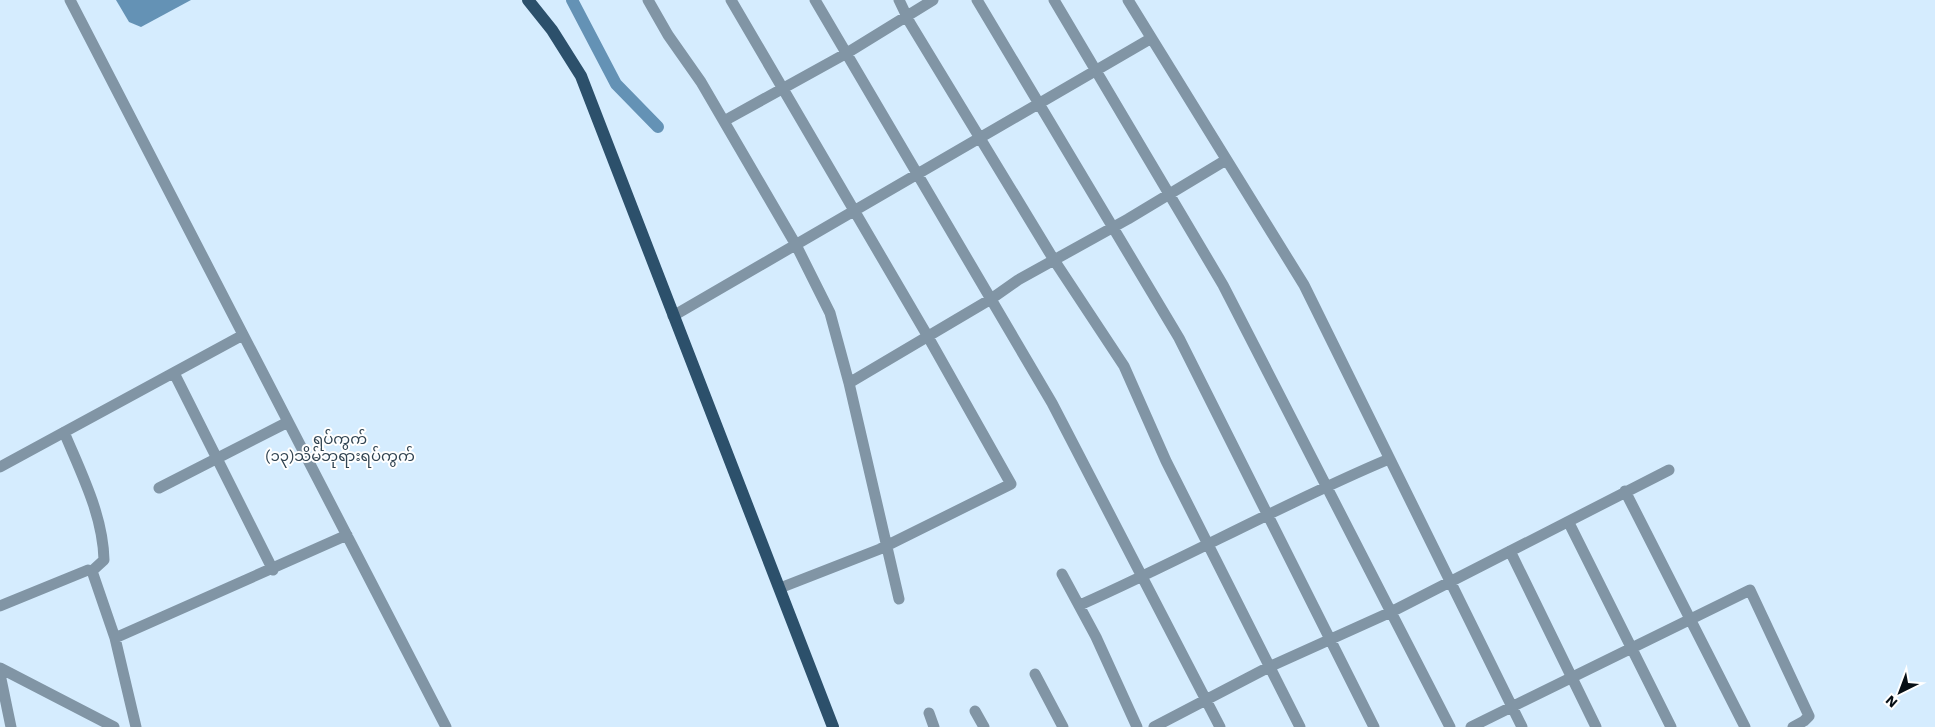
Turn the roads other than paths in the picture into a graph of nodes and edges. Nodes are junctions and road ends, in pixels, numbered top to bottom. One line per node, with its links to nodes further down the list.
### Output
1 (70, 0): 28 (street)
2 (528, 0): 27 (main road)
3 (730, 0): 15 (street)
4 (816, 0): 13 (street)
5 (899, 0): 11 (street)
6 (933, 0): 11 (street)
7 (977, 0): 16 (street)
8 (1054, 0): 14 (street)
9 (1128, 0): 12 (street)
10 (652, 1): 17 (street)
11 (906, 15): 13 (street); 18 (street)
12 (1150, 39): 14 (street); 19 (street)
13 (846, 53): 15 (street); 20 (street)
14 (1096, 71): 16 (street); 21 (street)
15 (782, 89): 17 (street); 22 (street)
16 (1038, 105): 18 (street); 23 (street)
17 (724, 121): 24 (street)
18 (979, 139): 20 (street); 25 (street)
19 (1226, 160): 21 (street); 35 (street)
20 (918, 175): 22 (street); 26 (street)
21 (1170, 195): 23 (street); 38 (street)
22 (854, 211): 24 (street); 29 (street)
23 (1112, 228): 25 (street); 41 (street)
24 (796, 245): 27 (street); 31 (street)
25 (1054, 260): 26 (street); 44 (street)
26 (991, 299): 29 (street); 50 (street)
27 (673, 316): 52 (main road)
28 (243, 335): 30 (street); 32 (street)
29 (927, 336): 31 (street); 45 (street)
30 (174, 373): 33 (street); 34 (street)
31 (849, 383): 45 (street)
32 (288, 422): 34 (street); 43 (street)
33 (64, 432): 36 (street); 48 (street)
34 (217, 458): 39 (street); 47 (street)
35 (1389, 459): 38 (street); 51 (street)
36 (0, 466)
37 (1668, 470): 40 (street)
38 (1326, 485): 41 (street); 56 (street)
39 (159, 488)
40 (1624, 492): 42 (street); 57 (street)
41 (1267, 514): 44 (street); 59 (street)
42 (1569, 523): 46 (street); 60 (street)
43 (346, 535): 47 (street); 70 (street)
44 (1208, 544): 50 (street); 61 (street)
45 (886, 545): 52 (street); 53 (street)
46 (1510, 551): 51 (street); 65 (street)
47 (273, 570): 58 (street)
48 (92, 571): 55 (street); 58 (street)
49 (1062, 574): 54 (street)
50 (1142, 577): 54 (street); 66 (street)
51 (1450, 582): 56 (street); 67 (street)
52 (780, 588): 74 (main road)
53 (899, 599)
54 (1080, 605): 78 (street)
55 (0, 606)
56 (1391, 612): 59 (street); 83 (street)
57 (1691, 619): 60 (street); 88 (street); 89 (street)
58 (115, 638): 73 (street)
59 (1330, 639): 61 (street); 82 (street)
60 (1632, 648): 65 (street); 87 (street)
61 (1269, 667): 66 (street); 81 (street)
62 (0, 668): 72 (street)
63 (0, 674): 71 (street)
64 (1035, 674): 77 (street)
65 (1571, 678): 67 (street); 86 (street)
66 (1207, 701): 79 (street); 80 (street)
67 (1511, 707): 84 (street); 85 (street)
68 (975, 711): 76 (street)
69 (929, 713): 75 (street)
70 (443, 725)
71 (11, 727)
72 (114, 727)
73 (136, 727)
74 (833, 727)
75 (934, 727)
76 (984, 727)
77 (1063, 727)
78 (1137, 727)
79 (1154, 727)
80 (1220, 727)
81 (1300, 727)
82 (1374, 727)
83 (1450, 727)
84 (1471, 727)
85 (1522, 727)
86 (1596, 727)
87 (1671, 727)
88 (1745, 727)
89 (1793, 727)

